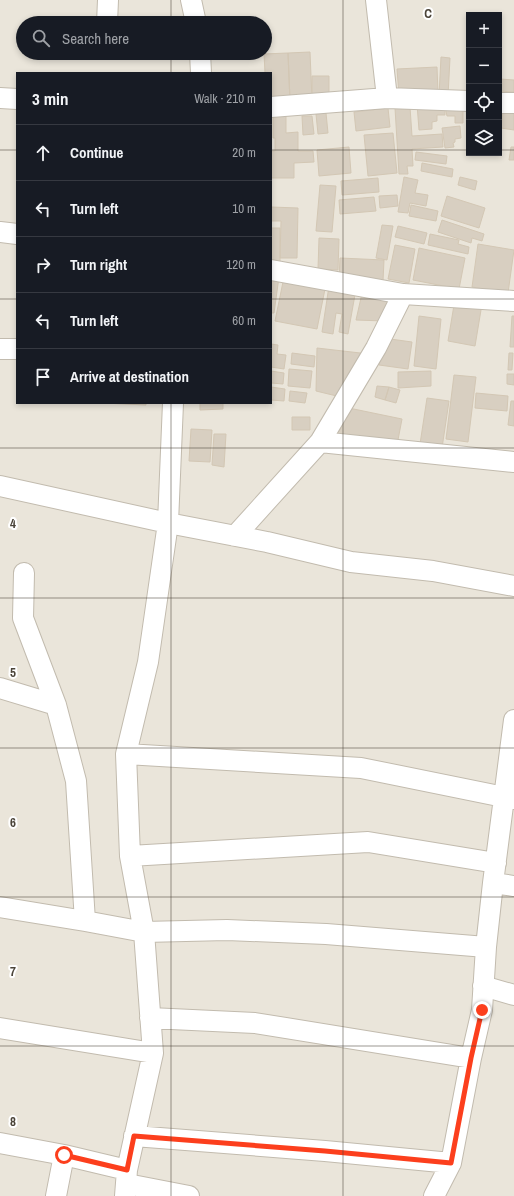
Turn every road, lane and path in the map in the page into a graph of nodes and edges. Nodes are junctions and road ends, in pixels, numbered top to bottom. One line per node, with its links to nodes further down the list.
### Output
1 (108, 0): 4 (street)
2 (191, 0): 5 (street)
3 (376, 0): 9 (street)
4 (107, 16)
5 (194, 16)
6 (200, 60): 7 (street)
7 (201, 72)
8 (0, 98): 10 (street)
9 (387, 98): 11 (street); 14 (street)
10 (16, 99)
11 (466, 101)
12 (502, 102): 13 (street)
13 (514, 103)
14 (272, 107)
15 (0, 232): 16 (street)
16 (16, 234)
17 (272, 270): 18 (street)
18 (403, 294): 19 (street); 23 (street)
19 (514, 301)
20 (0, 349): 21 (street)
21 (16, 349)
22 (173, 404): 26 (street)
23 (320, 442): 24 (street); 27 (street)
24 (514, 462)
25 (0, 486): 26 (street)
26 (168, 523): 27 (street); 33 (street)
27 (235, 536): 29 (street)
28 (24, 573): 31 (street)
29 (514, 586)
30 (0, 688): 31 (street)
31 (56, 705): 40 (street)
32 (514, 720): 34 (street)
33 (126, 754): 34 (street); 35 (street)
34 (509, 798): 36 (street)
35 (130, 856): 36 (street); 41 (street)
36 (496, 863): 37 (street)
37 (493, 883): 38 (street); 42 (street)
38 (514, 886)
39 (0, 907): 40 (street)
40 (85, 921): 41 (street)
41 (144, 932): 42 (street); 45 (street)
42 (486, 947): 43 (street)
43 (483, 986): 44 (street); 48 (street)
44 (514, 995)
45 (150, 1018): 47 (street); 48 (street)
46 (0, 1028): 47 (street)
47 (153, 1053): 49 (street)
48 (471, 1058): 52 (street)
49 (134, 1136): 52 (street); 53 (street)
50 (0, 1143): 51 (street)
51 (64, 1155): 53 (street); 55 (street)
52 (451, 1163): 54 (street)
53 (126, 1183): 56 (street)
54 (437, 1195)
55 (56, 1196)
56 (189, 1196)

